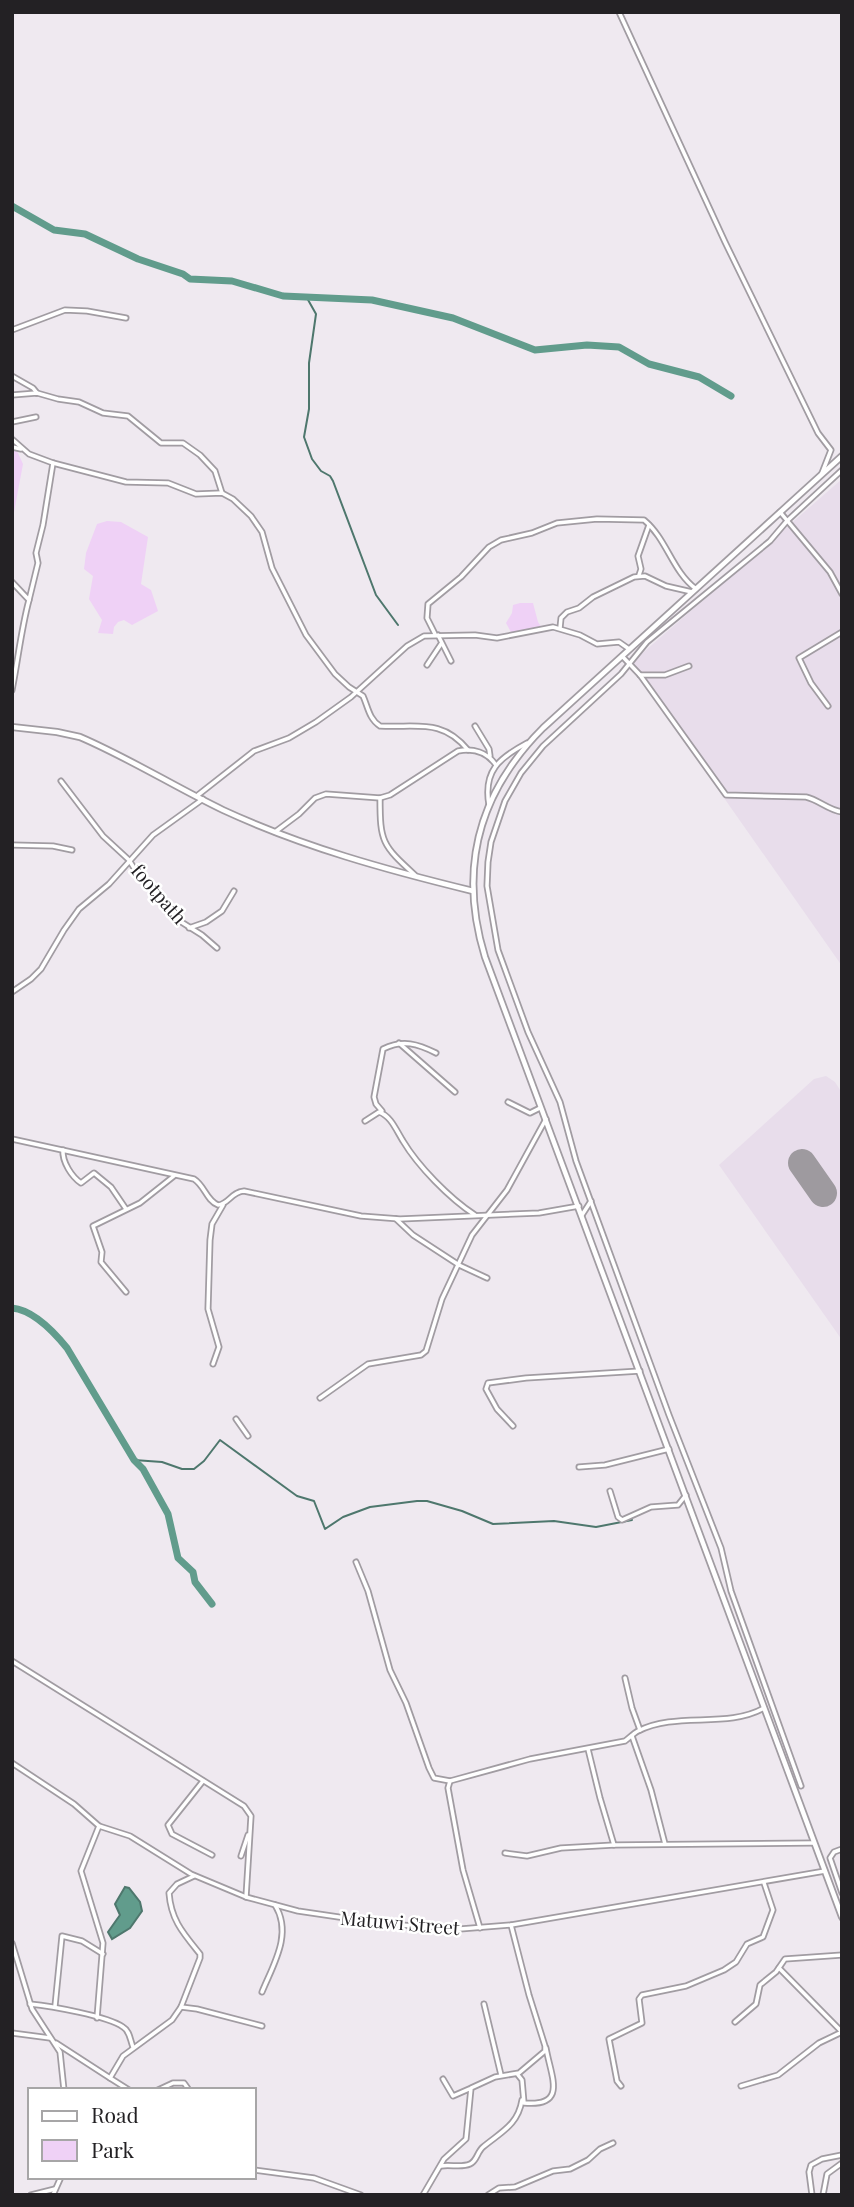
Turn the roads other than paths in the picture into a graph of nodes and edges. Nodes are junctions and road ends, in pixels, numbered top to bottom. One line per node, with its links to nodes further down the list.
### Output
1 (619, 12): 12 (street)
2 (126, 318): 3 (street)
3 (12, 330)
4 (12, 376): 5 (street)
5 (37, 393): 6 (street); 17 (street)
6 (12, 395)
7 (36, 417): 8 (street)
8 (12, 422)
9 (12, 439): 11 (street)
10 (12, 447): 11 (street)
11 (23, 450): 14 (street)
12 (831, 452): 13 (street); 16 (street)
13 (840, 458): 16 (main road)
14 (53, 463): 17 (street); 25 (street)
15 (842, 470): 19 (street)
16 (821, 475): 18 (main road)
17 (222, 493): 38 (street)
18 (780, 512): 19 (street); 23 (main road)
19 (787, 520): 24 (street); 34 (street)
20 (649, 524): 21 (street); 23 (street); 28 (street)
21 (639, 575): 23 (street); 26 (street)
22 (12, 582): 25 (street)
23 (694, 590): 30 (main road)
24 (842, 594)
25 (29, 600): 37 (street)
26 (560, 628): 28 (street); 30 (street)
27 (842, 632): 39 (street)
28 (437, 635): 29 (street); 38 (street)
29 (440, 644): 32 (street); 33 (street)
30 (629, 649): 31 (main road)
31 (622, 656): 34 (street); 43 (main road)
32 (451, 661)
33 (427, 664)
34 (631, 664): 36 (street); 74 (street)
35 (689, 666): 36 (street)
36 (640, 675): 52 (street)
37 (12, 690)
38 (358, 691): 44 (street); 48 (street)
39 (828, 706)
40 (12, 720): 42 (street)
41 (475, 726): 45 (street)
42 (15, 727): 48 (main road)
43 (527, 743): 46 (street); 51 (main road)
44 (468, 750): 45 (street); 49 (street)
45 (490, 756): 46 (street)
46 (496, 765): 51 (street)
47 (61, 781): 56 (street, footpath)
48 (198, 795): 50 (main road)
49 (380, 798): 53 (street); 57 (street)
50 (204, 799): 53 (main road); 56 (street)
51 (489, 805): 59 (main road)
52 (842, 812)
53 (275, 832): 57 (main road)
54 (12, 845): 55 (street)
55 (72, 850)
56 (130, 860): 60 (street, footpath); 62 (street)
57 (419, 878): 59 (main road)
58 (234, 891): 60 (street, footpath)
59 (472, 891): 67 (main road)
60 (189, 929): 61 (street, footpath)
61 (217, 948)
62 (12, 992)
63 (399, 1044): 64 (street); 65 (street); 68 (street)
64 (436, 1053)
65 (455, 1092)
66 (508, 1102): 67 (street)
67 (542, 1107): 69 (main road)
68 (383, 1113): 70 (street); 78 (street)
69 (546, 1119): 76 (main road); 79 (street)
70 (365, 1121)
71 (12, 1139): 72 (street)
72 (63, 1150): 73 (street); 77 (street)
73 (176, 1175): 75 (street); 77 (street)
74 (591, 1201): 80 (street); 105 (street)
75 (225, 1203): 81 (street); 85 (street)
76 (579, 1206): 79 (street); 80 (main road)
77 (126, 1209): 84 (street)
78 (477, 1216): 79 (street); 81 (street)
79 (486, 1216): 82 (street)
80 (582, 1216): 86 (main road)
81 (395, 1218): 82 (street)
82 (459, 1265): 83 (street); 87 (street)
83 (487, 1278)
84 (126, 1292)
85 (213, 1364)
86 (640, 1371): 89 (street); 91 (main road)
87 (320, 1398)
88 (236, 1419): 90 (street)
89 (513, 1426)
90 (248, 1436)
91 (669, 1449): 92 (street); 94 (main road)
92 (579, 1467)
93 (610, 1491): 94 (street)
94 (686, 1494): 98 (main road)
95 (356, 1562): 104 (street)
96 (12, 1661): 103 (street)
97 (625, 1678): 99 (street)
98 (764, 1708): 99 (street); 108 (main road)
99 (640, 1730): 100 (street)
100 (632, 1736): 101 (street); 109 (street)
101 (588, 1748): 104 (street); 110 (street)
102 (12, 1763): 106 (street, Matuwi Street)
103 (203, 1781): 107 (street); 113 (street)
104 (450, 1781): 123 (street)
105 (801, 1786)
106 (99, 1826): 116 (street, Matuwi Street); 125 (street)
107 (251, 1830): 114 (street); 119 (street)
108 (814, 1843): 109 (street); 115 (main road)
109 (665, 1844): 110 (street)
110 (614, 1845): 112 (street)
111 (842, 1850): 118 (street)
112 (505, 1853)
113 (212, 1855)
114 (241, 1856)
115 (825, 1871): 117 (street, Matuwi Street); 121 (main road)
116 (194, 1876): 119 (street, Matuwi Street); 132 (street)
117 (764, 1882): 122 (street, Matuwi Street); 146 (street)
118 (842, 1892)
119 (246, 1897): 120 (street, Matuwi Street)
120 (275, 1905): 123 (street, Matuwi Street); 128 (street)
121 (842, 1917)
122 (511, 1925): 123 (street, Matuwi Street); 140 (street)
123 (481, 1928)
124 (12, 1943): 129 (street)
125 (103, 1954): 131 (street); 133 (street)
126 (842, 1955): 127 (street)
127 (779, 1968): 134 (street); 136 (street)
128 (262, 1992)
129 (30, 2004): 131 (street); 138 (street)
130 (484, 2004): 143 (street)
131 (55, 2006): 133 (street)
132 (181, 2007): 135 (street); 141 (street)
133 (97, 2018): 141 (street)
134 (735, 2022)
135 (261, 2026)
136 (842, 2032): 147 (street)
137 (12, 2033): 138 (street)
138 (50, 2038): 139 (street)
139 (55, 2043): 144 (street); 148 (street)
140 (545, 2046): 142 (street); 153 (street)
141 (133, 2047): 144 (street)
142 (516, 2074): 143 (street); 153 (street)
143 (500, 2075): 152 (street)
144 (110, 2078): 149 (street)
145 (443, 2079): 152 (street)
146 (621, 2086)
147 (740, 2086)
148 (64, 2088)
149 (127, 2088)
150 (163, 2088): 151 (street)
151 (188, 2088)
152 (471, 2088): 157 (street)
153 (522, 2100): 157 (street)
154 (613, 2143): 165 (street)
155 (842, 2155): 166 (street)
156 (842, 2163): 167 (street)
157 (439, 2166): 164 (street)
158 (256, 2170): 163 (street)
159 (60, 2179): 160 (street)
160 (55, 2189): 161 (street); 162 (street)
161 (31, 2195)
162 (54, 2195)
163 (361, 2195)
164 (424, 2195)
165 (488, 2195)
166 (812, 2195)
167 (823, 2195)

